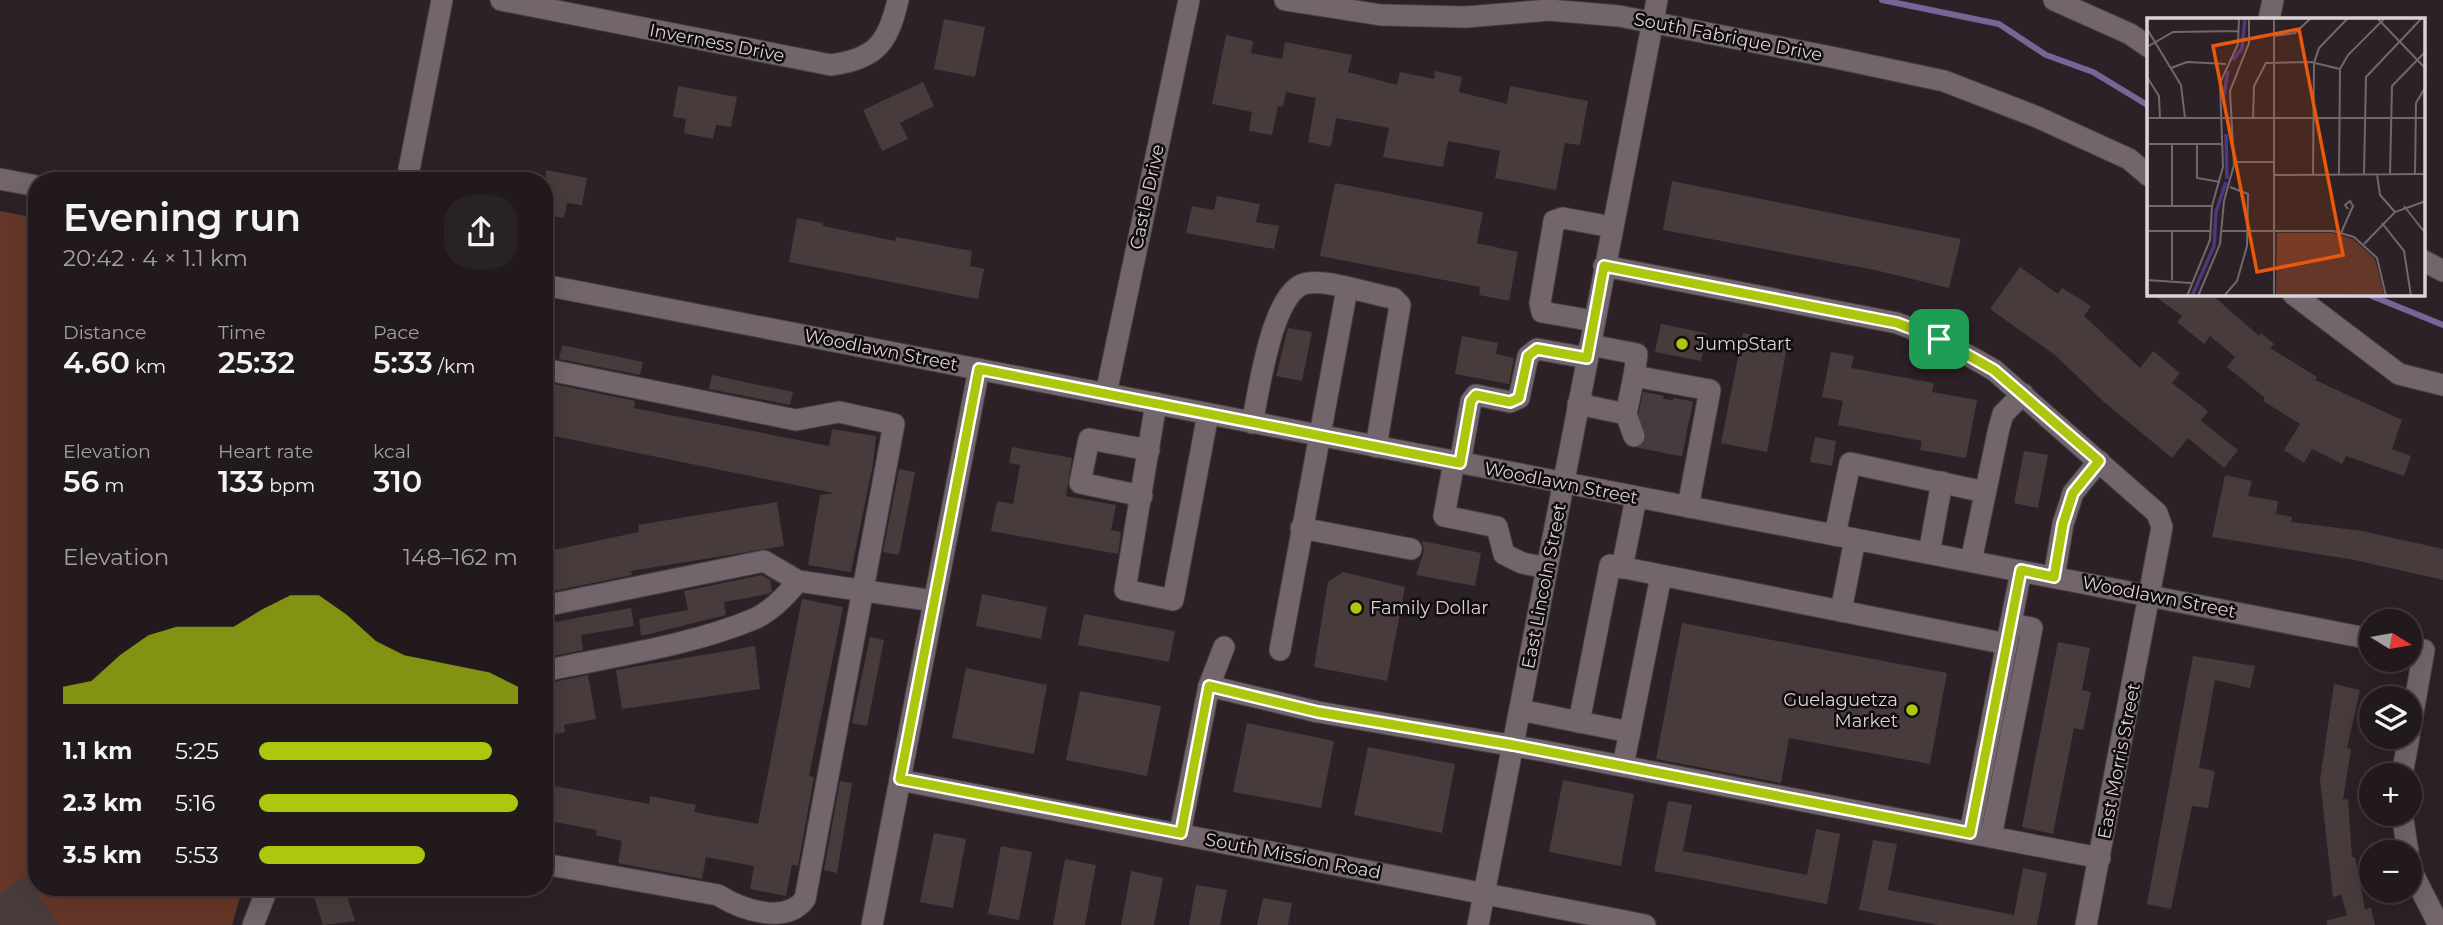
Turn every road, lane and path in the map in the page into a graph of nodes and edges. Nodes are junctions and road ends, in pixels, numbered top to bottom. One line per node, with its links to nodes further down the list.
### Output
1 (442, 0): 12 (street)
2 (501, 0): 3 (street, Inverness Drive)
3 (898, 0)
4 (1189, 0): 29 (street, Castle Drive)
5 (1285, 0): 10 (street, South Fabrique Drive)
6 (1657, 0): 10 (street, East Lincoln Street)
7 (2054, 0): 11 (street)
8 (2273, 0): 9 (street)
9 (2269, 18)
10 (1653, 23): 13 (street, South Fabrique Drive); 16 (street, East Lincoln Street)
11 (2147, 46)
12 (409, 172)
13 (2147, 174)
14 (0, 179): 15 (street)
15 (28, 184)
16 (1612, 227): 18 (street, East Lincoln Street); 23 (street)
17 (2426, 262): 19 (street)
18 (1604, 266): 23 (street, East Lincoln Street); 30 (street)
19 (2443, 271)
20 (553, 287): 25 (street, Woodlawn Street)
21 (1347, 289): 34 (street); 35 (street); 36 (street)
22 (2295, 296): 28 (street)
23 (1594, 321): 24 (street, East Lincoln Street)
24 (1588, 351): 27 (street); 32 (street, East Lincoln Street); 39 (street)
25 (979, 369): 29 (street, Woodlawn Street); 59 (street)
26 (553, 371): 57 (street)
27 (1634, 376): 32 (street); 45 (street)
28 (2443, 385)
29 (1107, 394): 31 (street, Woodlawn Street)
30 (2023, 394): 38 (street); 42 (street)
31 (1156, 403): 33 (street, Woodlawn Street); 37 (street)
32 (1578, 404): 41 (street, East Lincoln Street)
33 (1208, 414): 34 (street, Woodlawn Street); 43 (street)
34 (1252, 423): 35 (street, Woodlawn Street)
35 (1319, 434): 36 (street, Woodlawn Street); 46 (street)
36 (1376, 447): 39 (street, Woodlawn Street)
37 (1149, 450): 43 (street); 43 (street)
38 (2099, 461): 55 (street); 58 (street, East Morris Street)
39 (1457, 463): 41 (street, Woodlawn Street); 51 (street)
40 (1942, 482): 42 (street); 47 (street); 49 (street)
41 (1563, 484): 44 (street, Woodlawn Street); 51 (street, East Lincoln Street)
42 (1985, 492): 50 (street)
43 (1142, 496)
44 (1636, 498): 45 (street, Woodlawn Street); 52 (street)
45 (1688, 507): 47 (street, Woodlawn Street)
46 (1301, 527): 48 (street); 65 (street)
47 (1846, 537): 49 (street, Woodlawn Street); 61 (street)
48 (1411, 548)
49 (1929, 553): 50 (street, Woodlawn Street)
50 (1971, 561): 53 (street, Woodlawn Street)
51 (1547, 568): 70 (street, East Lincoln Street)
52 (1622, 568): 54 (street); 71 (street)
53 (2021, 570): 55 (street, Woodlawn Street); 62 (street)
54 (1661, 576): 61 (street); 72 (street)
55 (2054, 577): 58 (street, Woodlawn Street)
56 (798, 580): 57 (street); 60 (street); 67 (street)
57 (863, 590): 59 (street); 80 (street)
58 (2150, 596): 63 (street, Woodlawn Street); 79 (street, East Morris Street)
59 (934, 601): 75 (street)
60 (553, 604)
61 (1841, 611): 62 (street)
62 (2009, 634): 77 (street); 78 (street)
63 (2359, 637)
64 (1224, 647): 68 (street)
65 (1280, 650)
66 (2426, 650): 69 (street)
67 (553, 669)
68 (1209, 686): 73 (street); 76 (street)
69 (2419, 686)
70 (1520, 710): 71 (street); 73 (street, East Lincoln Street)
71 (1579, 722): 72 (street)
72 (1630, 732): 74 (street)
73 (1513, 745): 74 (street); 82 (street, East Lincoln Street)
74 (1623, 766): 77 (street)
75 (900, 779): 76 (street, South Mission Road); 85 (street)
76 (1181, 833): 82 (street, South Mission Road)
77 (1970, 833): 78 (street)
78 (1991, 837): 79 (street)
79 (2100, 858): 88 (street, East Morris Street)
80 (553, 866)
81 (2422, 892): 89 (street)
82 (1484, 895): 86 (street, East Lincoln Street); 87 (street, South Mission Road)
83 (264, 896): 84 (street)
84 (253, 925)
85 (872, 925)
86 (1478, 925)
87 (1645, 925)
88 (2086, 925)
89 (2439, 925)

